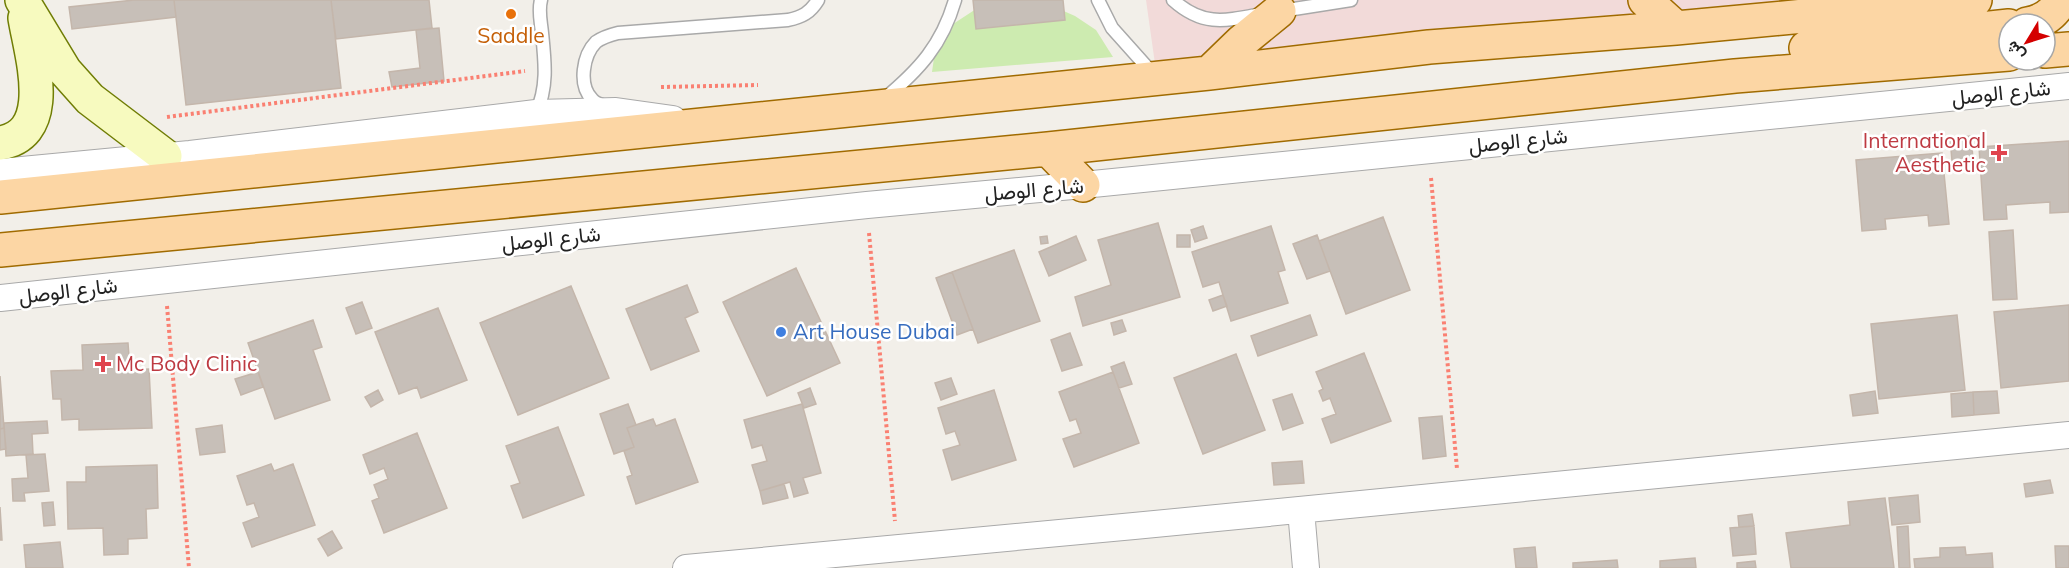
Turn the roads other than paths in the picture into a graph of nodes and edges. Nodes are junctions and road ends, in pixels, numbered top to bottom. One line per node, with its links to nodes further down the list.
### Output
1 (22, 0): 22 (street); 24 (street)
2 (541, 0): 20 (lane)
3 (818, 0): 19 (lane)
4 (955, 0): 18 (lane)
5 (1098, 0): 16 (lane)
6 (1173, 0): 10 (lane)
7 (1352, 0): 10 (lane)
8 (1644, 0): 12 (main road)
9 (1969, 0): 12 (main road)
10 (1279, 11): 14 (main road)
11 (1997, 27): 15 (main road)
12 (1676, 28): 14 (main road)
13 (1997, 55): 15 (main road, شارع الوصل)
14 (1209, 73): 16 (main road)
15 (1735, 76): 23 (main road, شارع الوصل)
16 (1157, 78): 18 (main road)
17 (2069, 86): 26 (street, شارع الوصل)
18 (872, 108): 21 (main road)
19 (616, 111): 20 (street); 21 (street)
20 (536, 113): 24 (street)
21 (703, 124): 27 (main road)
22 (0, 143)
23 (1048, 148): 26 (main road); 28 (main road, شارع الوصل)
24 (165, 156): 25 (street)
25 (0, 172)
26 (1083, 185): 29 (street, شارع الوصل)
27 (0, 197)
28 (0, 250)
29 (0, 298)
30 (2069, 435): 31 (street)
31 (1301, 510): 32 (street); 33 (street)
32 (686, 568)
33 (1306, 568)

